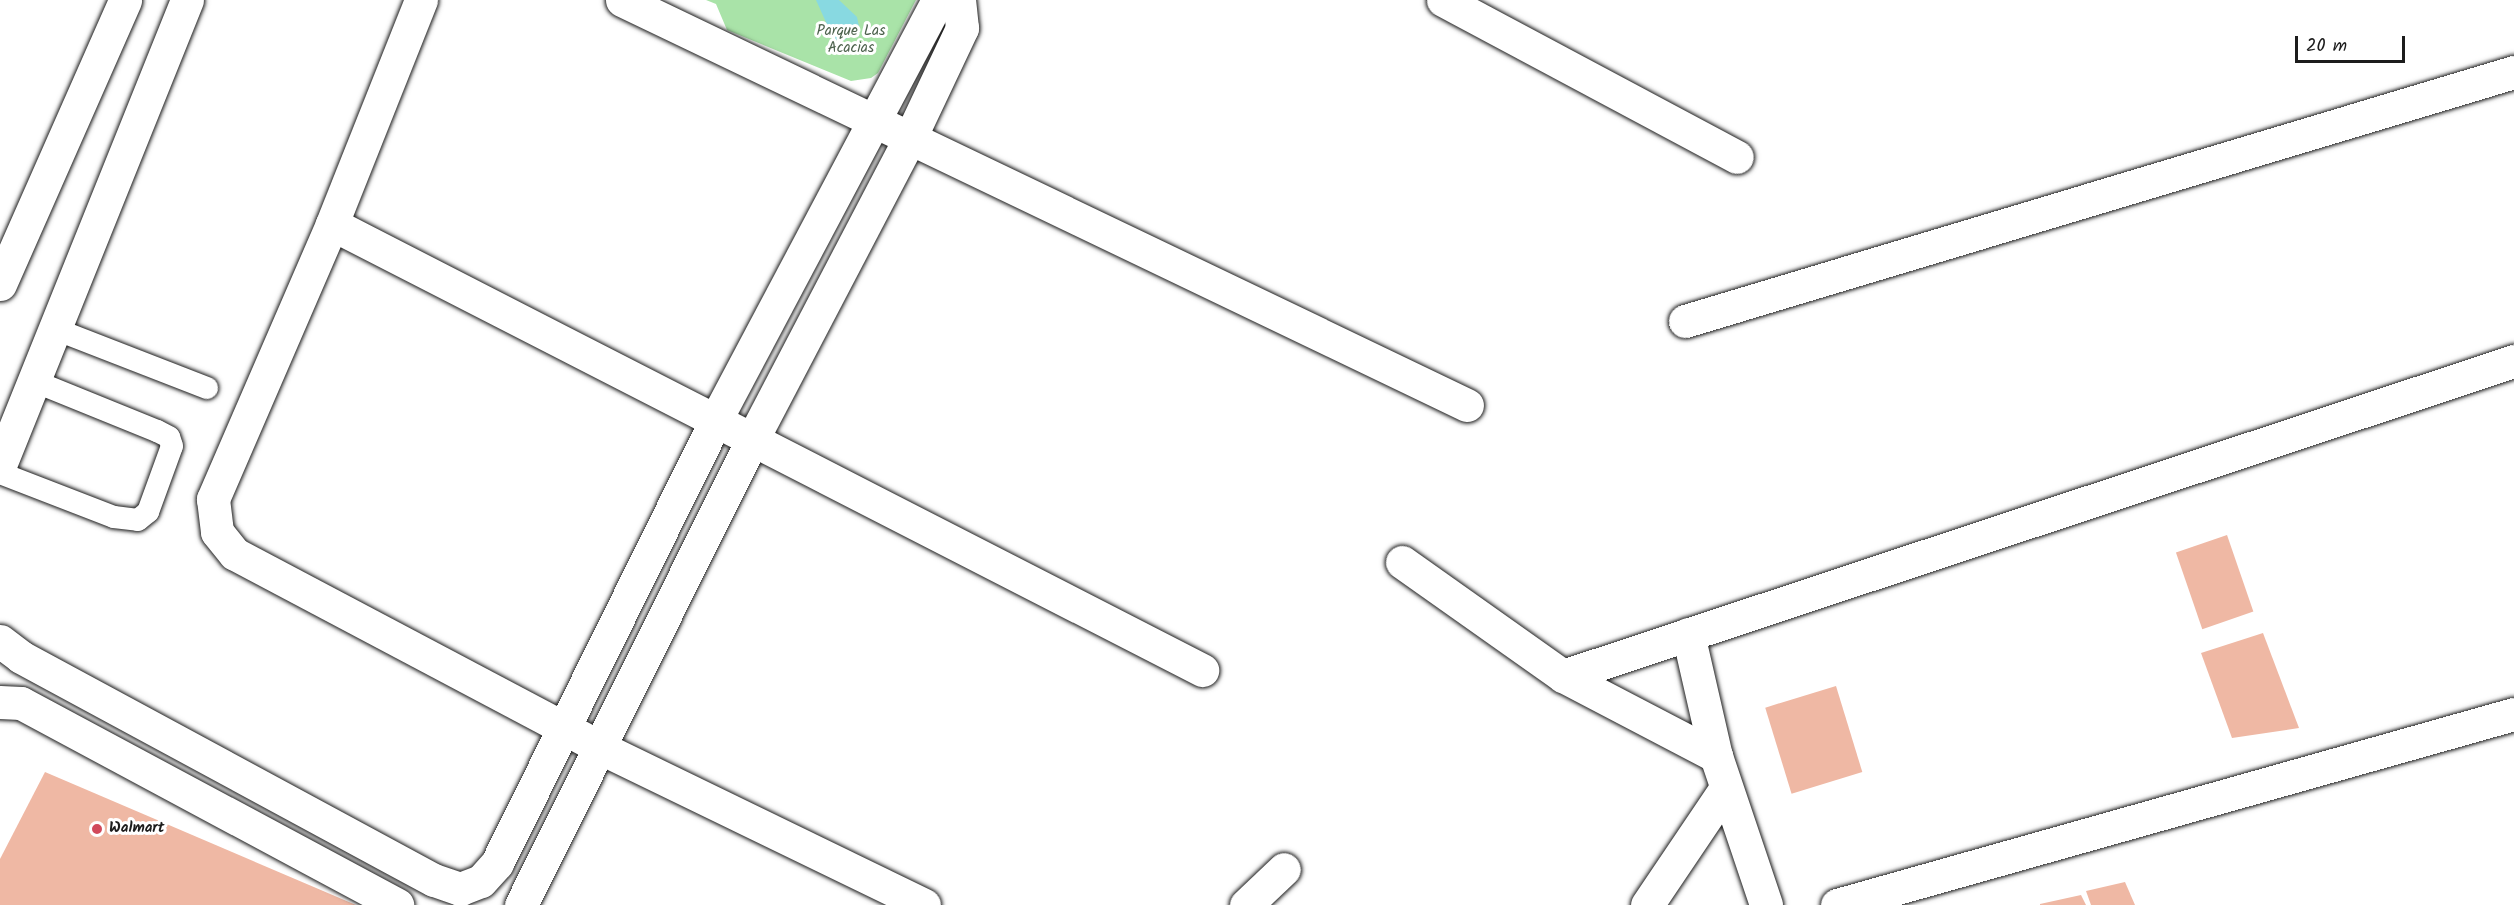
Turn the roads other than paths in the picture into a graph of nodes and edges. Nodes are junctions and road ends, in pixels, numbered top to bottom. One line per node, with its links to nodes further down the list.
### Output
1 (124, 0): 13 (street)
2 (187, 0): 15 (street)
3 (421, 0): 12 (street)
4 (622, 0): 9 (street)
5 (938, 0): 9 (street)
6 (959, 0): 10 (street)
7 (1443, 0): 11 (street)
8 (2514, 72): 14 (street)
9 (875, 120): 10 (street); 20 (street)
10 (910, 138): 19 (street); 21 (street)
11 (1737, 157)
12 (332, 224): 20 (street); 33 (street)
13 (0, 284)
14 (1685, 321)
15 (55, 329): 17 (street); 18 (lane)
16 (2514, 361): 25 (street)
17 (34, 381): 22 (street); 23 (lane)
18 (207, 388)
19 (1467, 405)
20 (715, 421): 21 (street); 33 (street)
21 (752, 440): 29 (street); 34 (street)
22 (0, 465)
23 (0, 473)
24 (1402, 562): 30 (street)
25 (1688, 634): 30 (street); 35 (street)
26 (0, 637): 27 (street)
27 (0, 641): 28 (street); 33 (street)
28 (0, 650)
29 (1202, 670)
30 (1563, 676): 35 (street)
31 (0, 702): 38 (street)
32 (2514, 714): 44 (street)
33 (563, 727): 34 (street)
34 (601, 748): 39 (street); 40 (street)
35 (1716, 756): 36 (street)
36 (1726, 788): 42 (street); 43 (street)
37 (1284, 869): 41 (street)
38 (398, 905)
39 (521, 905)
40 (924, 905)
41 (1246, 905)
42 (1647, 905)
43 (1766, 905)
44 (1837, 905)

